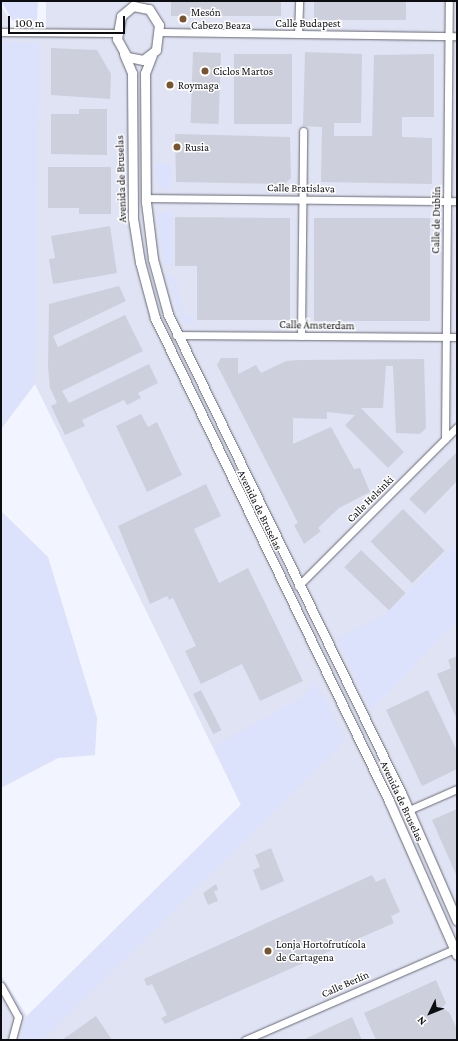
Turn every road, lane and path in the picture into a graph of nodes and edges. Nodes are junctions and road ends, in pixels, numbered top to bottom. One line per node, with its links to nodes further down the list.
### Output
1 (132, 1): 5 (main road)
2 (147, 1): 6 (main road)
3 (298, 1): 10 (street)
4 (449, 1): 11 (street, Calle de Dublín)
5 (124, 12): 6 (main road); 9 (main road)
6 (154, 13): 8 (main road)
7 (1, 32): 9 (street)
8 (160, 32): 10 (street, Calle Budapest); 14 (main road)
9 (117, 33): 13 (main road)
10 (298, 34): 11 (street, Calle Budapest)
11 (449, 35): 12 (street, Calle Budapest); 19 (street, Calle de Dublín)
12 (457, 36)
13 (124, 54): 14 (main road); 16 (main road, Avenida de Bruselas)
14 (152, 55): 17 (main road, Avenida de Bruselas)
15 (302, 131): 18 (street)
16 (132, 198): 17 (main road); 25 (main road, Avenida de Bruselas)
17 (146, 198): 18 (street, Calle Bratislava); 21 (main road, Avenida de Bruselas)
18 (302, 199): 19 (street, Calle Bratislava); 22 (street)
19 (447, 201): 20 (street, Calle Bratislava); 23 (street, Calle de Dublín)
20 (457, 201)
21 (176, 335): 22 (street, Calle Ámsterdam); 25 (main road); 28 (main road, Avenida de Bruselas)
22 (301, 336): 23 (street, Calle Ámsterdam)
23 (446, 337): 24 (street, Calle Ámsterdam); 27 (street, Calle de Dublín)
24 (457, 337)
25 (163, 339): 29 (main road, Avenida de Bruselas)
26 (457, 427): 27 (street, Calle Helsinki)
27 (445, 439): 28 (street, Calle Helsinki)
28 (298, 586): 29 (main road); 30 (main road, Avenida de Bruselas)
29 (287, 592): 31 (main road, Avenida de Bruselas)
30 (370, 732): 31 (main road); 33 (main road, Avenida de Bruselas)
31 (359, 739): 34 (main road, Avenida de Bruselas)
32 (457, 789): 33 (street)
33 (409, 810): 34 (main road); 35 (main road, Avenida de Bruselas)
34 (396, 816): 36 (main road, Avenida de Bruselas)
35 (457, 921)
36 (456, 950): 39 (street, Calle Berlín)
37 (1, 986): 38 (street)
38 (12, 1040)
39 (245, 1040)

